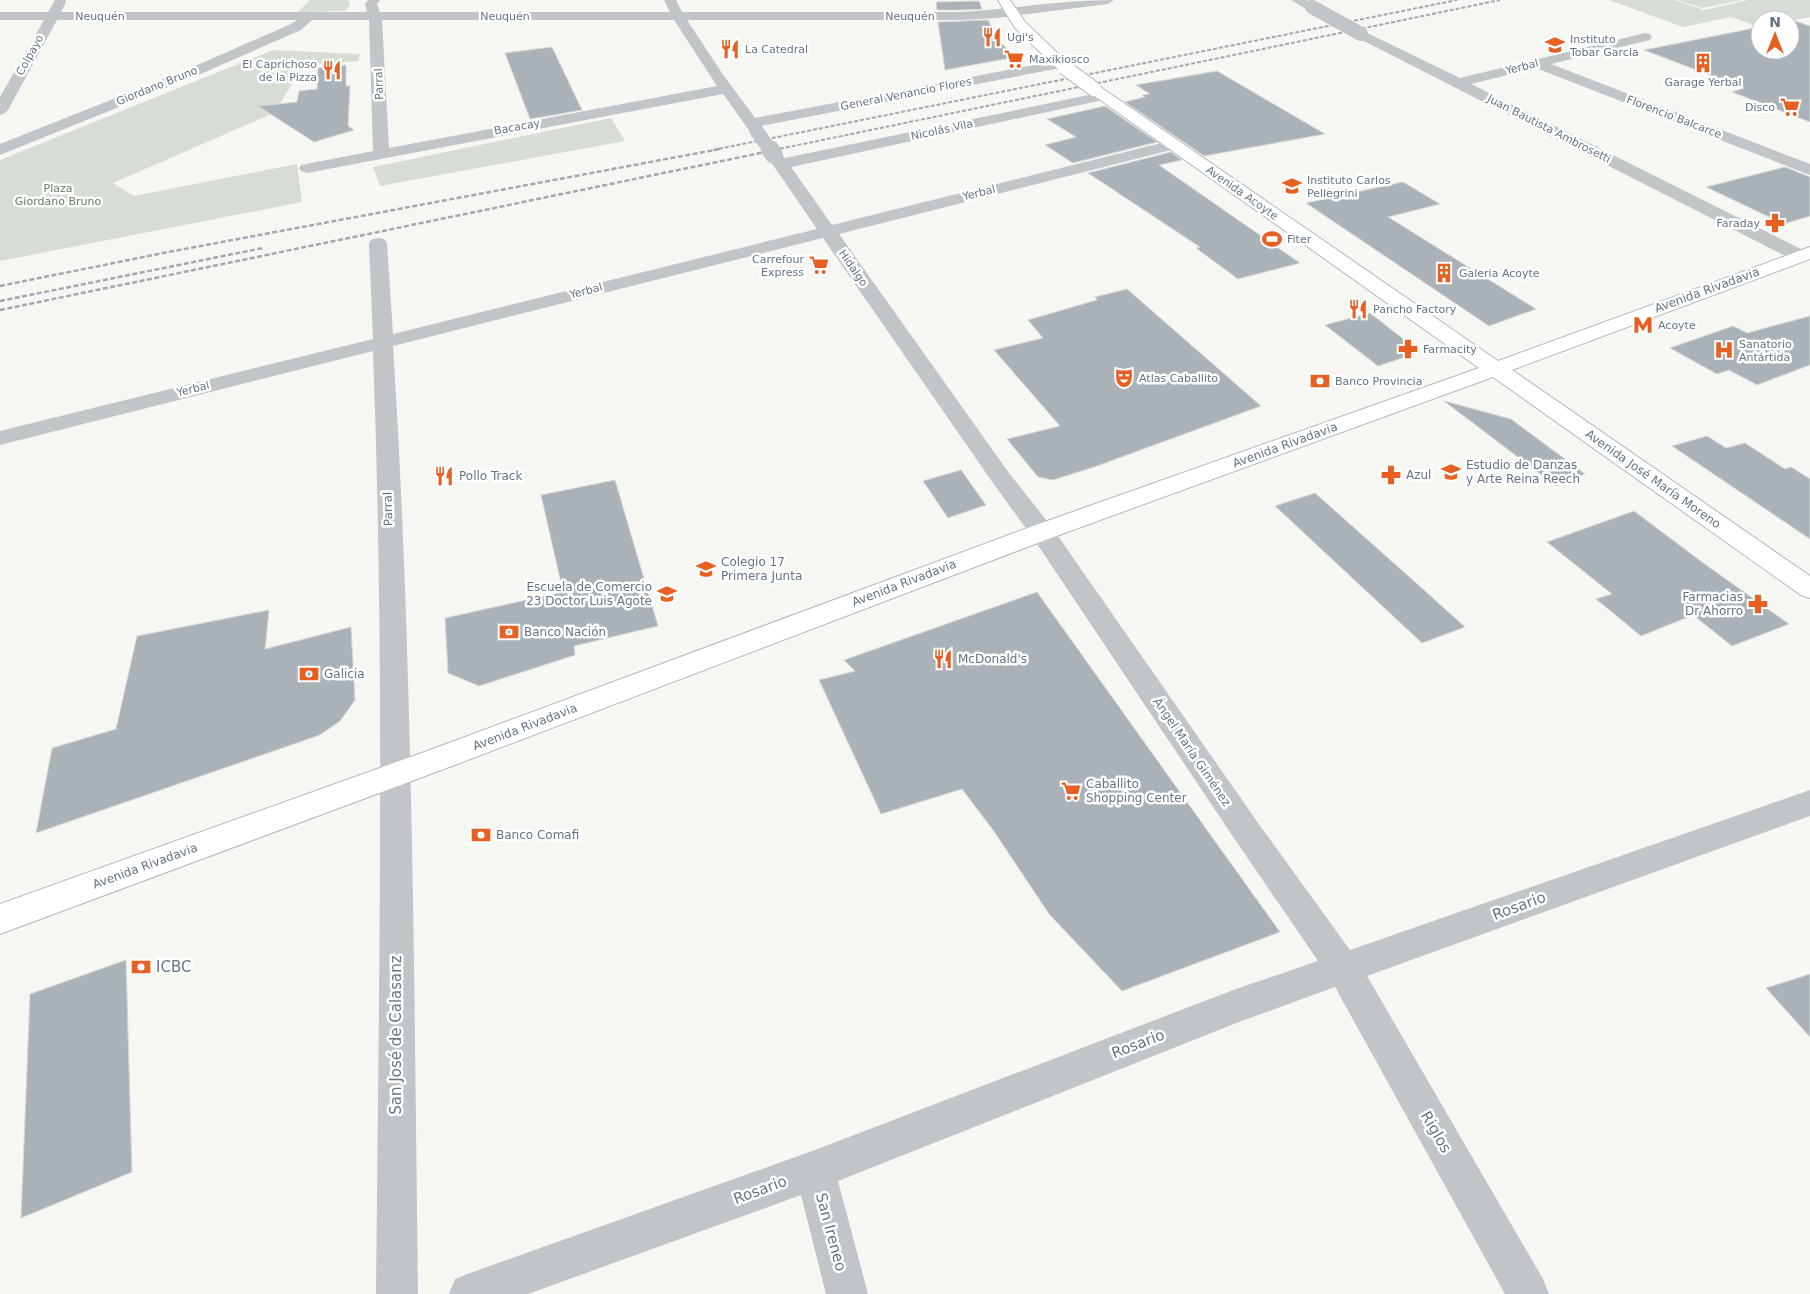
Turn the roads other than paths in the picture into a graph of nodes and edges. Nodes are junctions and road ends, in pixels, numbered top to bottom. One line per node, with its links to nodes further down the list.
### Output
1 (61, 0): 11 (street, Colpayo)
2 (357, 0): 6 (street)
3 (670, 0): 9 (street, Hidalgo)
4 (1108, 0): 7 (street, Neuquén)
5 (1297, 0): 15 (street, Juan Bautista Ambrosetti, bridge)
6 (374, 6): 8 (street, Neuquén); 9 (street, Neuquén); 22 (street, Parral)
7 (1007, 6): 9 (street, Neuquén); 14 (main road, Avenida Acoyte)
8 (310, 15): 11 (street, Neuquén); 21 (street, Giordano Bruno)
9 (678, 15): 16 (street, Hidalgo)
10 (0, 16): 11 (street, Neuquén)
11 (52, 16): 18 (street, Colpayo)
12 (1645, 37): 13 (street, Yerbal)
13 (1538, 64): 15 (street, Yerbal); 25 (street, Florencio Balcarce)
14 (1062, 65): 17 (main road, Avenida Acoyte, bridge); 19 (street, General Venancio Flores)
15 (1458, 83): 28 (street, Juan Bautista Ambrosetti)
16 (726, 89): 19 (street, Hidalgo); 22 (street, Bacacay)
17 (1098, 92): 20 (main road, Avenida Acoyte); 23 (street, Nicolás Vila)
18 (2, 104)
19 (754, 127): 23 (street, Hidalgo, bridge)
20 (1173, 145): 26 (street, Yerbal); 30 (main road, Avenida Acoyte)
21 (0, 150)
22 (381, 152): 24 (street, Bacacay)
23 (778, 160): 26 (street, Hidalgo)
24 (307, 168)
25 (1810, 170)
26 (827, 231): 29 (street, Yerbal); 32 (street, Hidalgo)
27 (378, 243): 29 (street, Parral)
28 (1805, 255): 30 (main road, Avenida Rivadavia)
29 (383, 341): 31 (street, Yerbal); 34 (street, Parral)
30 (1496, 369): 32 (main road, Avenida Rivadavia); 33 (main road, Avenida José María Moreno)
31 (0, 438)
32 (1042, 532): 34 (main road, Avenida Rivadavia); 37 (street, Ángel María Giménez)
33 (1810, 589)
34 (394, 775): 36 (main road, Avenida Rivadavia); 39 (street, San José de Calasanz)
35 (1810, 803): 37 (street, Rosario)
36 (0, 918)
37 (1344, 969): 38 (street, Rosario); 42 (street, Riglos)
38 (815, 1170): 40 (street, Rosario); 41 (street, San Ireneo)
39 (397, 1294)
40 (470, 1294)
41 (847, 1294)
42 (1528, 1294)

